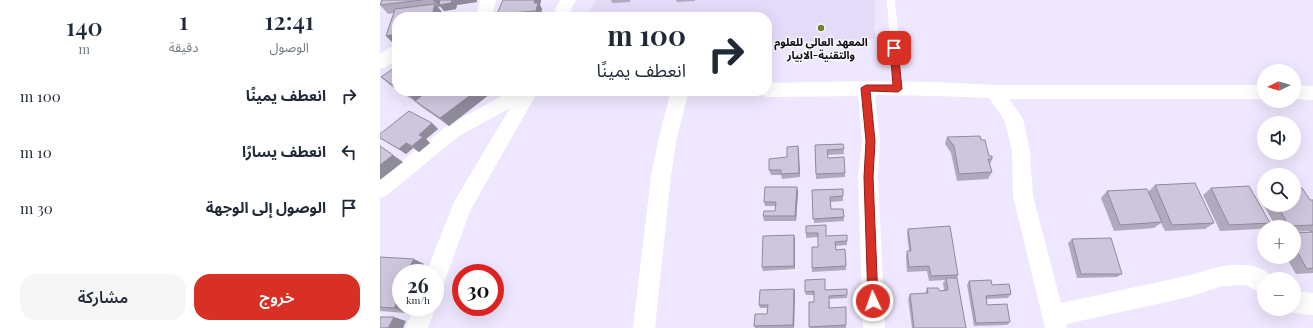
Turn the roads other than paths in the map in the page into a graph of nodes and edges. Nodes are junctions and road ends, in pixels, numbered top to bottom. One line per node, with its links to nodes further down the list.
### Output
1 (488, 0): 4 (street)
2 (568, 0): 5 (street)
3 (891, 0): 9 (lane)
4 (485, 12)
5 (562, 12)
6 (391, 53): 7 (street)
7 (380, 63)
8 (866, 88): 9 (street); 10 (street); 27 (street)
9 (898, 89): 11 (street)
10 (772, 90)
11 (994, 92): 12 (street); 24 (street)
12 (1257, 92)
13 (1301, 92): 14 (street)
14 (1313, 93)
15 (519, 96): 18 (street)
16 (525, 96): 19 (street)
17 (679, 96): 26 (street)
18 (380, 189)
19 (440, 264)
20 (1257, 278): 24 (street)
21 (1301, 303): 22 (street)
22 (1313, 304)
23 (422, 316): 25 (street)
24 (1054, 322)
25 (417, 328)
26 (644, 328)
27 (874, 328)

